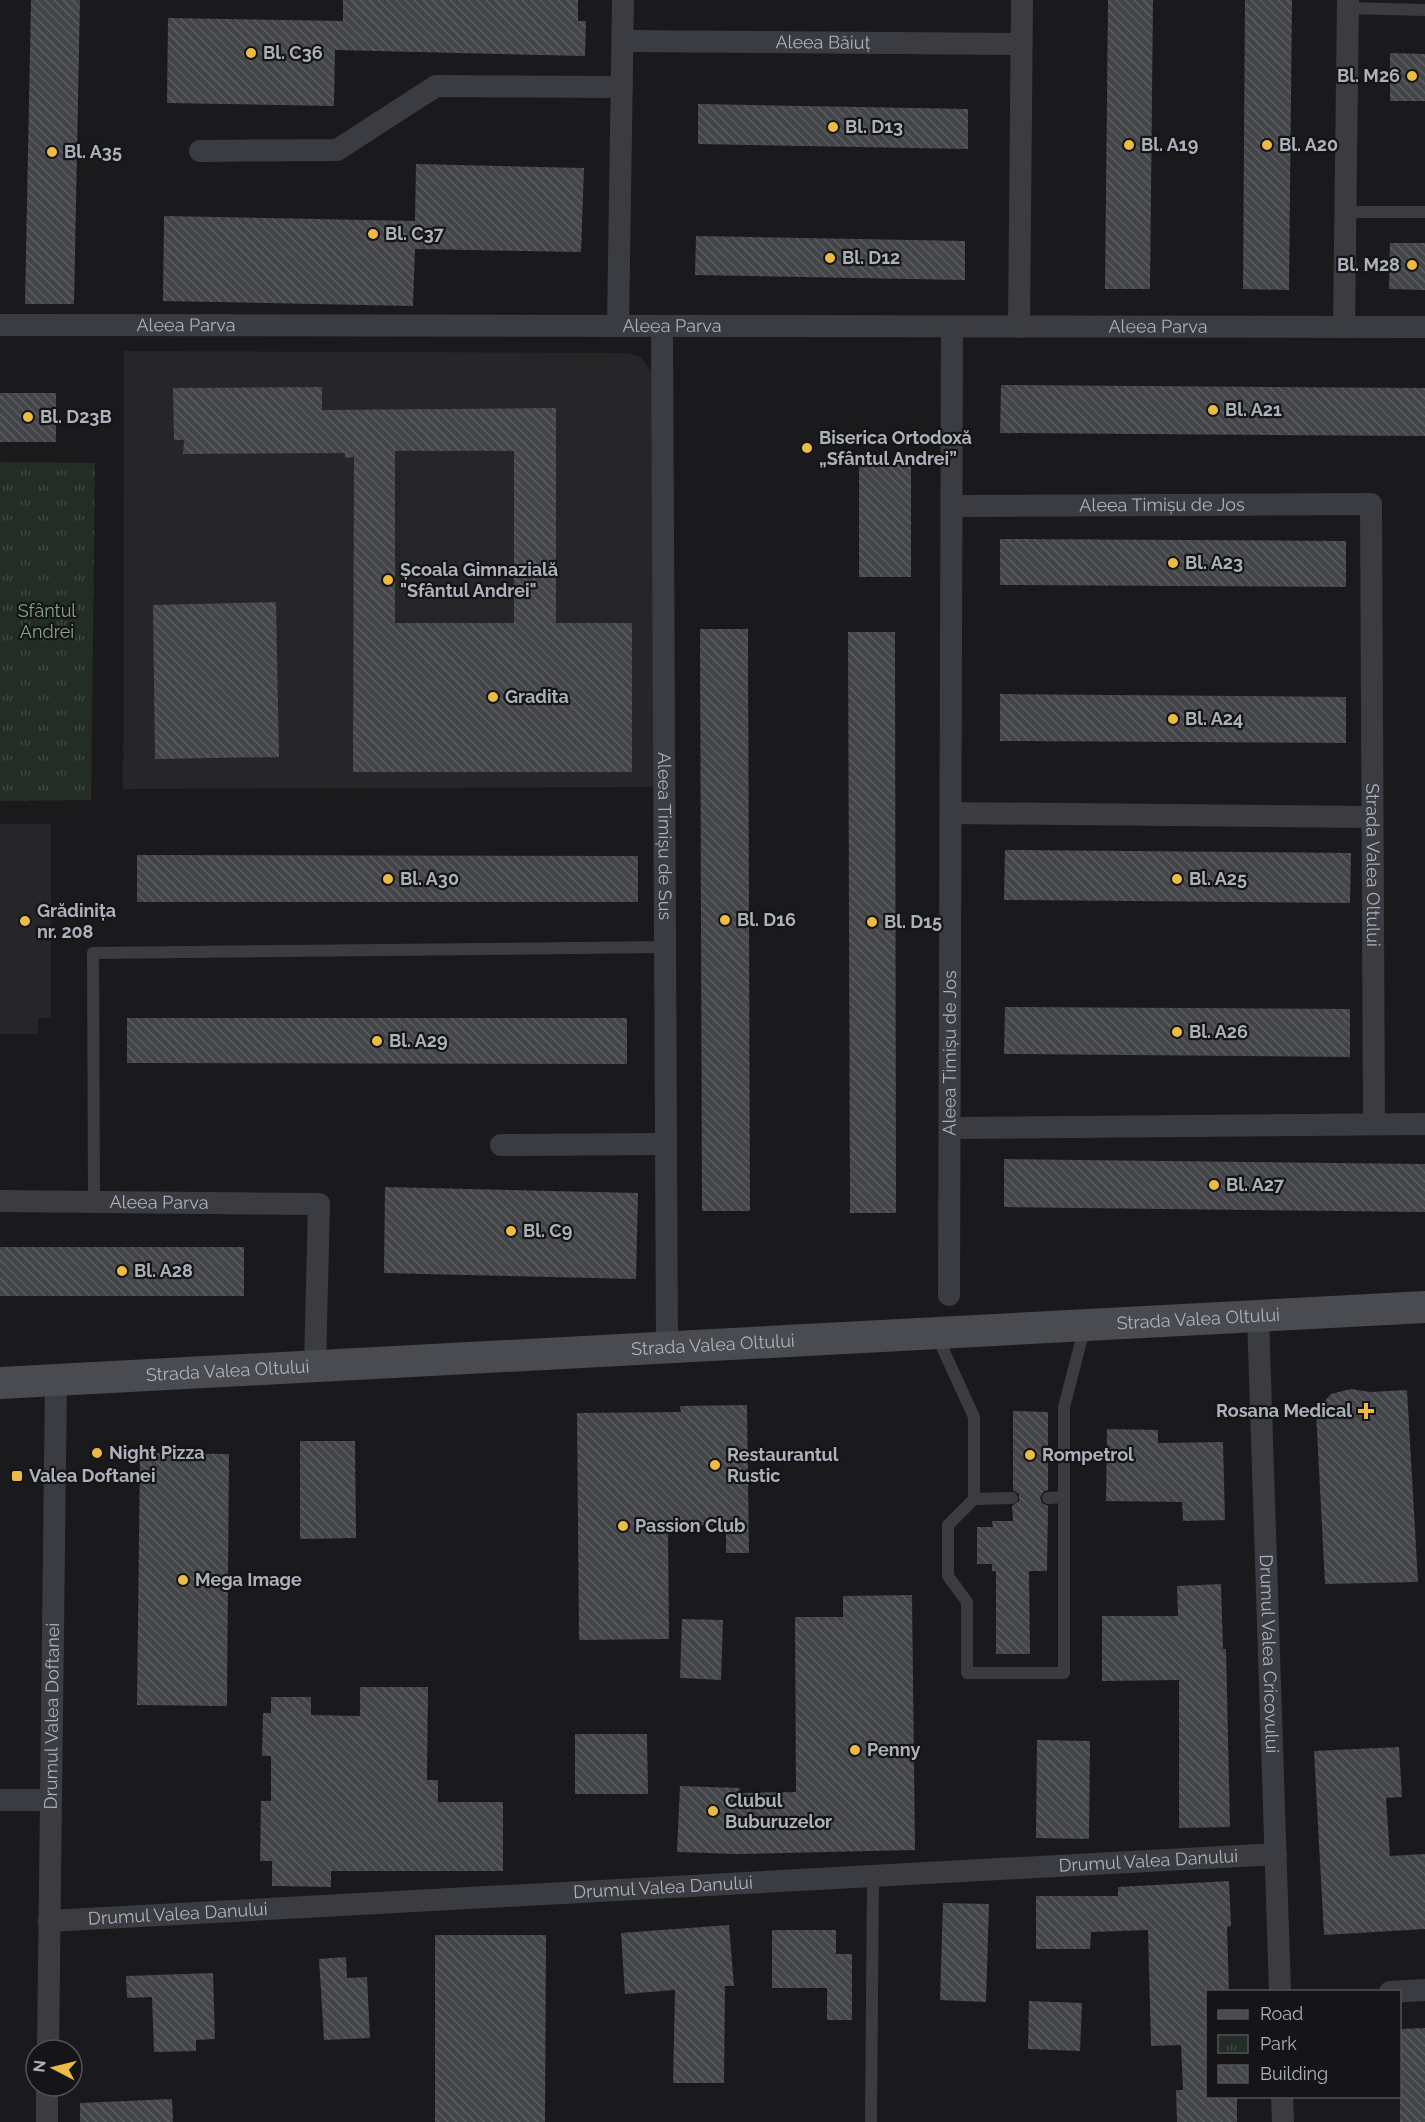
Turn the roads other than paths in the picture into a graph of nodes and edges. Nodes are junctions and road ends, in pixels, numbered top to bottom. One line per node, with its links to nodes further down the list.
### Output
1 (623, 0): 5 (street)
2 (1022, 0): 6 (street)
3 (1348, 4): 4 (lane); 9 (street)
4 (1425, 10)
5 (622, 41): 6 (street, Aleea Băiuț); 7 (street)
6 (1021, 44): 15 (street)
7 (622, 87): 8 (street); 12 (street)
8 (200, 151)
9 (1346, 212): 10 (lane); 16 (street)
10 (1425, 212)
11 (0, 325): 12 (street, Aleea Parva)
12 (618, 326): 13 (street, Aleea Parva)
13 (662, 326): 14 (street, Aleea Parva); 22 (street, Aleea Timișu de Sus)
14 (952, 327): 15 (street, Aleea Parva); 19 (street, Aleea Timișu de Jos)
15 (1019, 327): 16 (street, Aleea Parva)
16 (1344, 327): 17 (street, Aleea Parva)
17 (1425, 327)
18 (1371, 504): 19 (street, Aleea Timișu de Jos); 21 (street, Strada Valea Oltului)
19 (952, 506): 20 (street, Aleea Timișu de Jos)
20 (951, 813): 21 (street); 25 (street, Aleea Timișu de Jos)
21 (1372, 817): 23 (street, Strada Valea Oltului)
22 (665, 947): 26 (street, Aleea Timișu de Sus); 29 (lane)
23 (1374, 1124): 24 (street); 25 (street)
24 (1425, 1124)
25 (950, 1128): 30 (street, Aleea Timișu de Jos)
26 (666, 1144): 27 (street); 35 (street, Aleea Timișu de Sus)
27 (501, 1145)
28 (0, 1201): 29 (street, Aleea Parva)
29 (94, 1203): 36 (street, Aleea Parva)
30 (949, 1295)
31 (1425, 1307): 32 (main road, Strada Valea Oltului)
32 (1258, 1316): 33 (main road, Strada Valea Oltului); 45 (street, Drumul Valea Cricovului)
33 (1086, 1325): 34 (main road, Strada Valea Oltului); 39 (lane)
34 (935, 1333): 35 (main road, Strada Valea Oltului); 42 (lane)
35 (666, 1347): 36 (main road, Strada Valea Oltului)
36 (315, 1366): 37 (main road, Strada Valea Oltului)
37 (56, 1380): 38 (main road, Strada Valea Oltului); 44 (street, Drumul Valea Doftanei)
38 (0, 1383)
39 (1064, 1497): 41 (lane); 42 (lane)
40 (1012, 1498): 42 (lane)
41 (1047, 1498)
42 (974, 1499)
43 (0, 1800): 44 (street)
44 (51, 1800): 47 (street, Drumul Valea Doftanei)
45 (1276, 1854): 46 (street, Drumul Valea Danului); 49 (street, Drumul Valea Cricovului)
46 (873, 1875): 47 (street, Drumul Valea Danului); 55 (lane)
47 (49, 1922): 51 (street, Drumul Valea Doftanei)
48 (1425, 1989): 50 (street)
49 (1280, 1990)
50 (1401, 1991)
51 (48, 2038)
52 (47, 2098): 54 (street)
53 (1282, 2098): 56 (street)
54 (47, 2122)
55 (871, 2122)
56 (1283, 2122)

